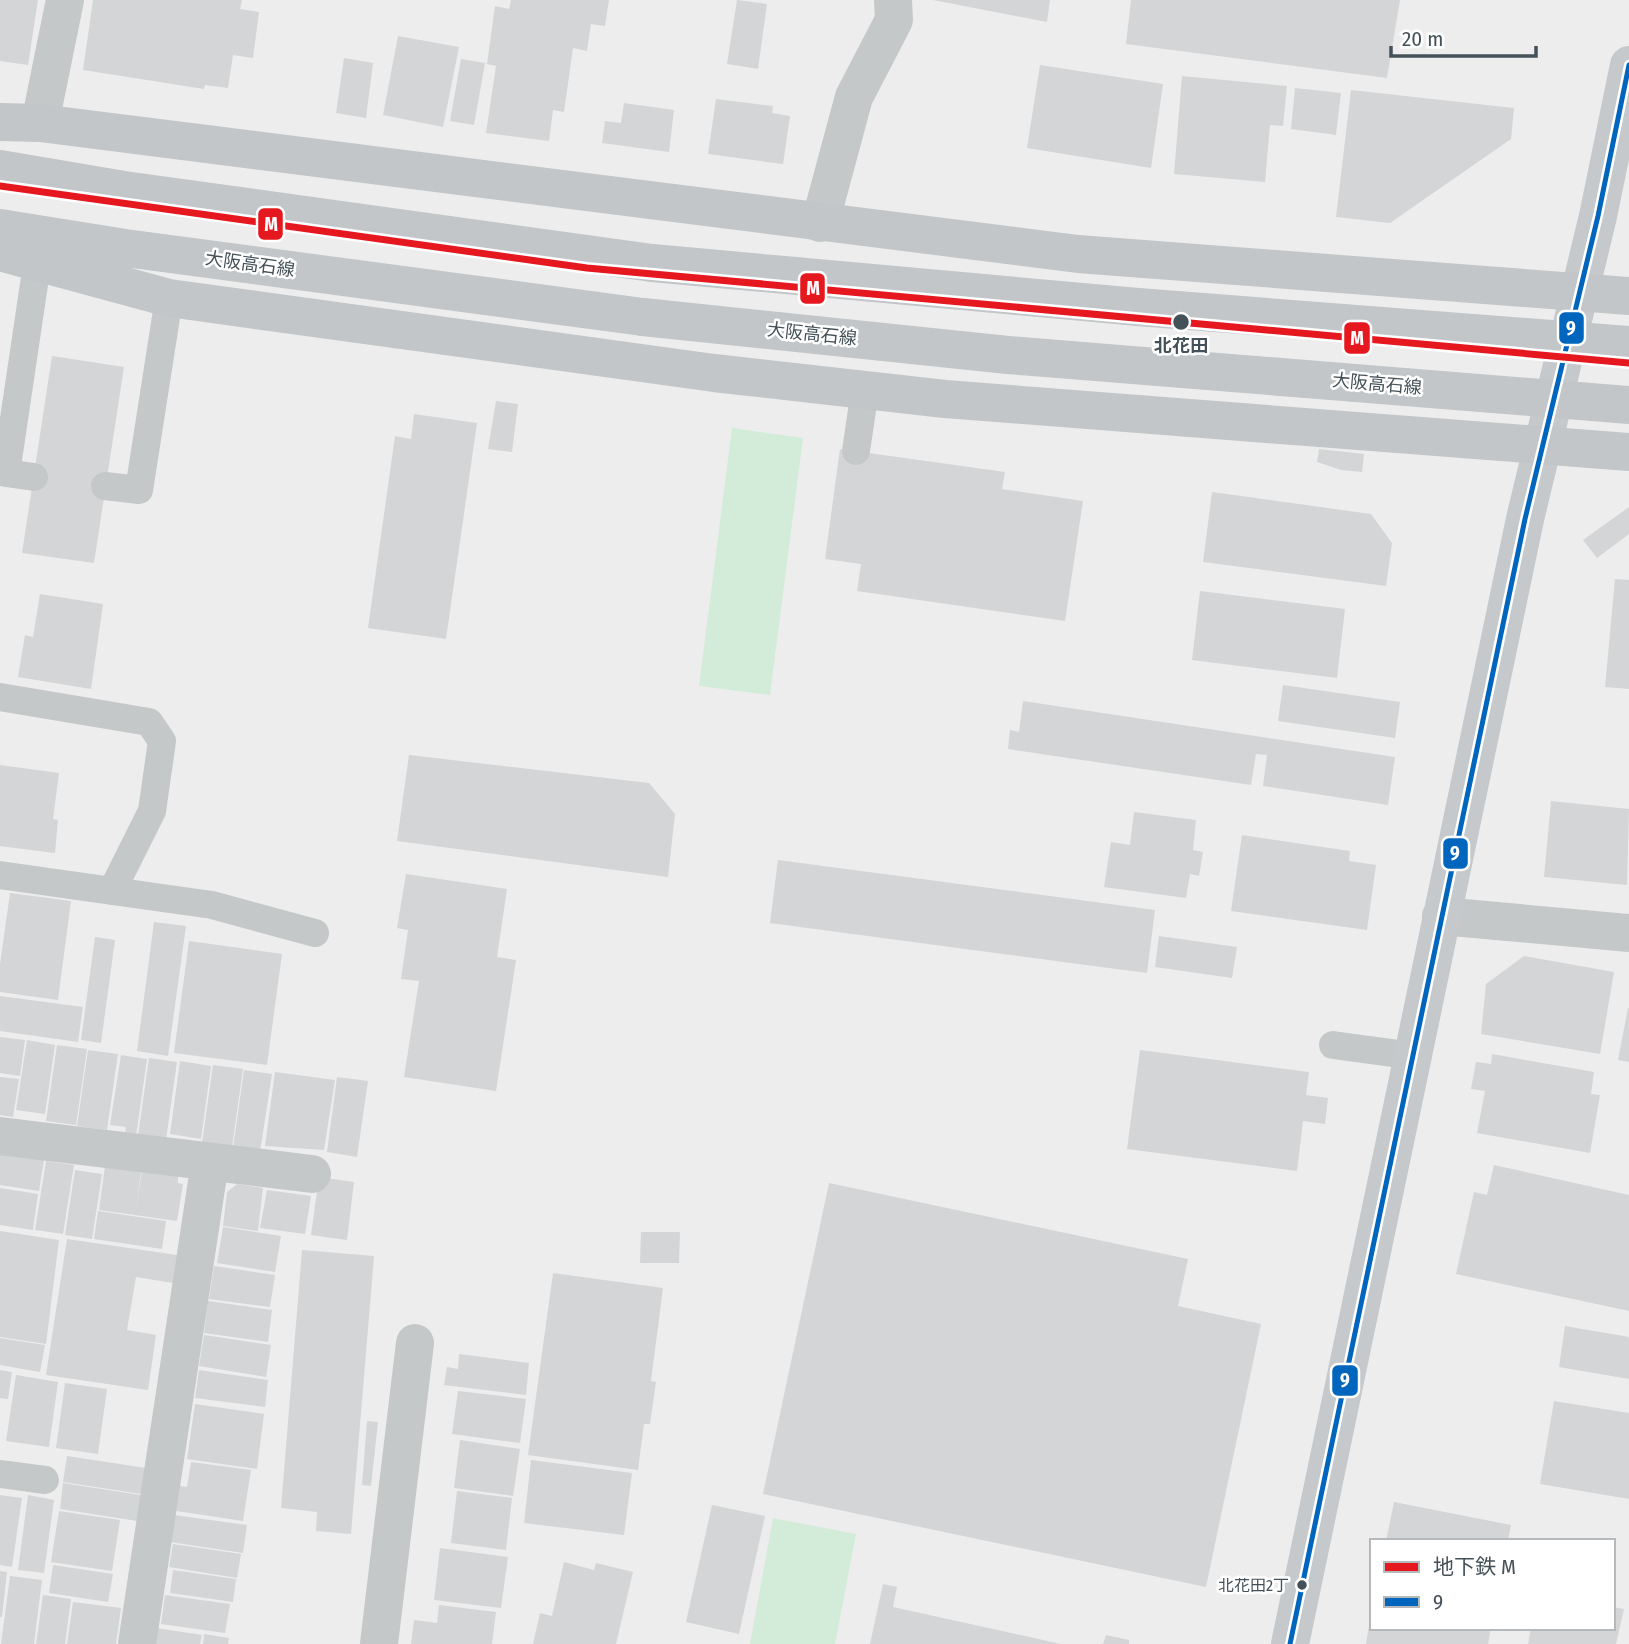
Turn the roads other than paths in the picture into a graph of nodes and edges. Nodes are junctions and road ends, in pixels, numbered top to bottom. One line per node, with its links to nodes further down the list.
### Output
1 (65, 0): 5 (street)
2 (893, 0): 7 (street)
3 (1629, 65): 11 (main road)
4 (0, 122): 5 (main road)
5 (40, 123): 7 (main road)
6 (0, 169): 14 (main road, bridge)
7 (820, 223): 11 (main road)
8 (0, 228): 16 (main road, 大阪高石線, bridge)
9 (0, 252): 10 (main road)
10 (37, 264): 13 (main road); 20 (lane)
11 (1580, 292): 12 (main road); 17 (main road)
12 (1629, 296)
13 (169, 298): 15 (main road); 21 (lane)
14 (1629, 345)
15 (865, 390): 17 (main road); 18 (lane)
16 (1629, 405)
17 (1542, 445): 19 (main road); 25 (main road)
18 (856, 451)
19 (1629, 452)
20 (34, 477)
21 (105, 486)
22 (0, 697): 24 (lane)
23 (0, 875): 24 (lane)
24 (112, 891): 26 (lane)
25 (1441, 916): 27 (street); 29 (main road)
26 (315, 933)
27 (1629, 933)
28 (1333, 1045): 29 (lane)
29 (1415, 1056): 38 (main road)
30 (0, 1136): 31 (street)
31 (210, 1161): 32 (street); 36 (street)
32 (312, 1174)
33 (415, 1343): 37 (street)
34 (0, 1474): 35 (lane)
35 (45, 1480)
36 (137, 1644)
37 (379, 1644)
38 (1290, 1644)

